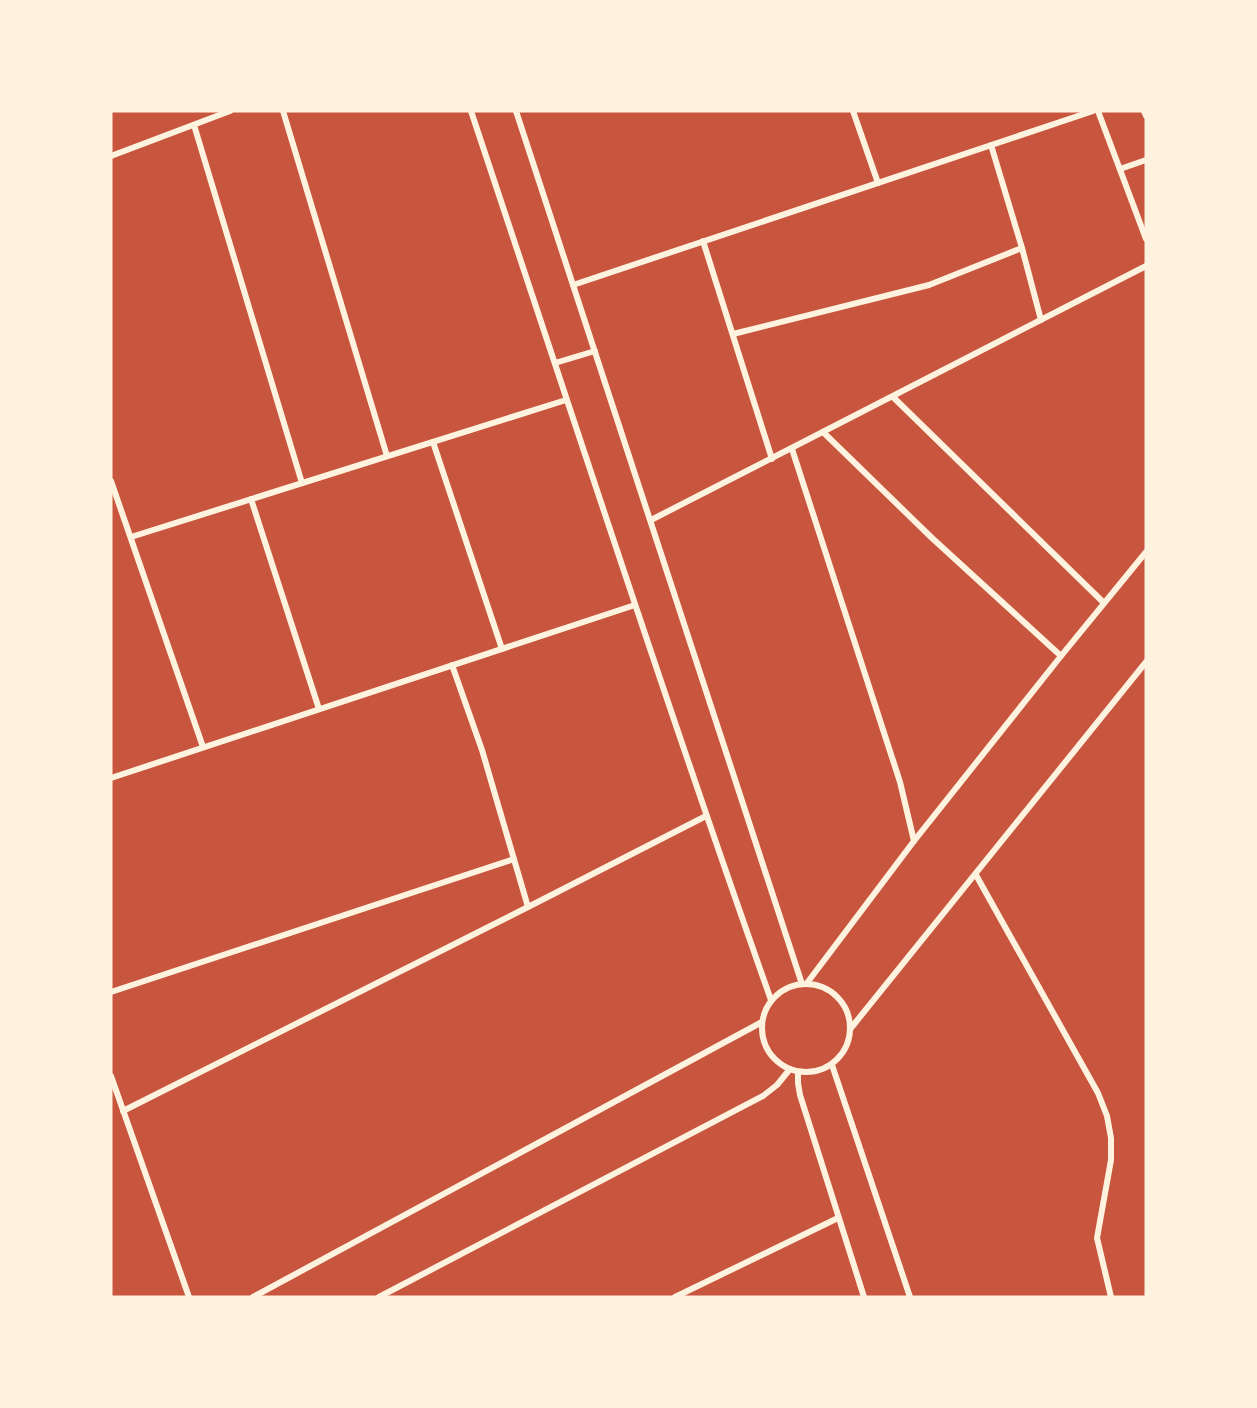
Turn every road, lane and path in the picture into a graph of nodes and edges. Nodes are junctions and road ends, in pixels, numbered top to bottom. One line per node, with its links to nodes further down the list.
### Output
1 (230, 111): 10 (street)
2 (283, 111): 30 (street)
3 (471, 111): 24 (street)
4 (516, 111): 20 (street)
5 (853, 111): 15 (street)
6 (1093, 111): 11 (street)
7 (1098, 111): 14 (street)
8 (1144, 111): 9 (street)
9 (1146, 116)
10 (194, 125): 12 (street); 33 (street)
11 (991, 146): 15 (street); 18 (street)
12 (111, 156)
13 (1146, 160): 14 (street)
14 (1120, 169): 16 (street)
15 (878, 183): 17 (street)
16 (1146, 239)
17 (703, 241): 20 (street); 22 (street)
18 (1022, 248): 21 (street); 22 (street)
19 (1146, 266): 21 (street)
20 (573, 285): 23 (street)
21 (1041, 320): 25 (street)
22 (734, 334): 31 (street)
23 (595, 351): 24 (street); 35 (street)
24 (555, 363): 26 (street)
25 (893, 397): 27 (street); 38 (street)
26 (566, 400): 28 (street); 39 (street)
27 (823, 432): 29 (street); 41 (street)
28 (433, 442): 30 (street); 40 (street)
29 (792, 448): 31 (street); 48 (street)
30 (387, 456): 33 (street)
31 (772, 459): 35 (street)
32 (111, 481): 36 (street)
33 (302, 483): 34 (street)
34 (251, 500): 36 (street); 44 (street)
35 (651, 520): 52 (street)
36 (130, 537): 45 (street)
37 (1146, 552): 38 (street)
38 (1104, 603): 41 (street)
39 (635, 605): 40 (street); 47 (street)
40 (502, 649): 43 (street)
41 (1061, 656): 48 (street)
42 (1146, 662): 50 (street)
43 (452, 665): 44 (street); 49 (street)
44 (319, 709): 45 (street)
45 (203, 747): 46 (street)
46 (111, 778)
47 (706, 816): 51 (street); 54 (street)
48 (914, 841): 52 (street)
49 (514, 859): 51 (street); 53 (street)
50 (976, 875): 56 (street); 69 (street)
51 (528, 907): 61 (street)
52 (805, 984): 54 (street); 56 (street)
53 (111, 992)
54 (771, 1000): 55 (street)
55 (762, 1022): 58 (street); 64 (street)
56 (851, 1028): 57 (street)
57 (832, 1065): 59 (street); 68 (street)
58 (790, 1070): 59 (street); 65 (street)
59 (798, 1072): 62 (street)
60 (111, 1076): 61 (street)
61 (123, 1111): 63 (street)
62 (838, 1218): 66 (street); 67 (street)
63 (189, 1297)
64 (253, 1297)
65 (379, 1297)
66 (675, 1297)
67 (864, 1297)
68 (910, 1297)
69 (1111, 1297)

